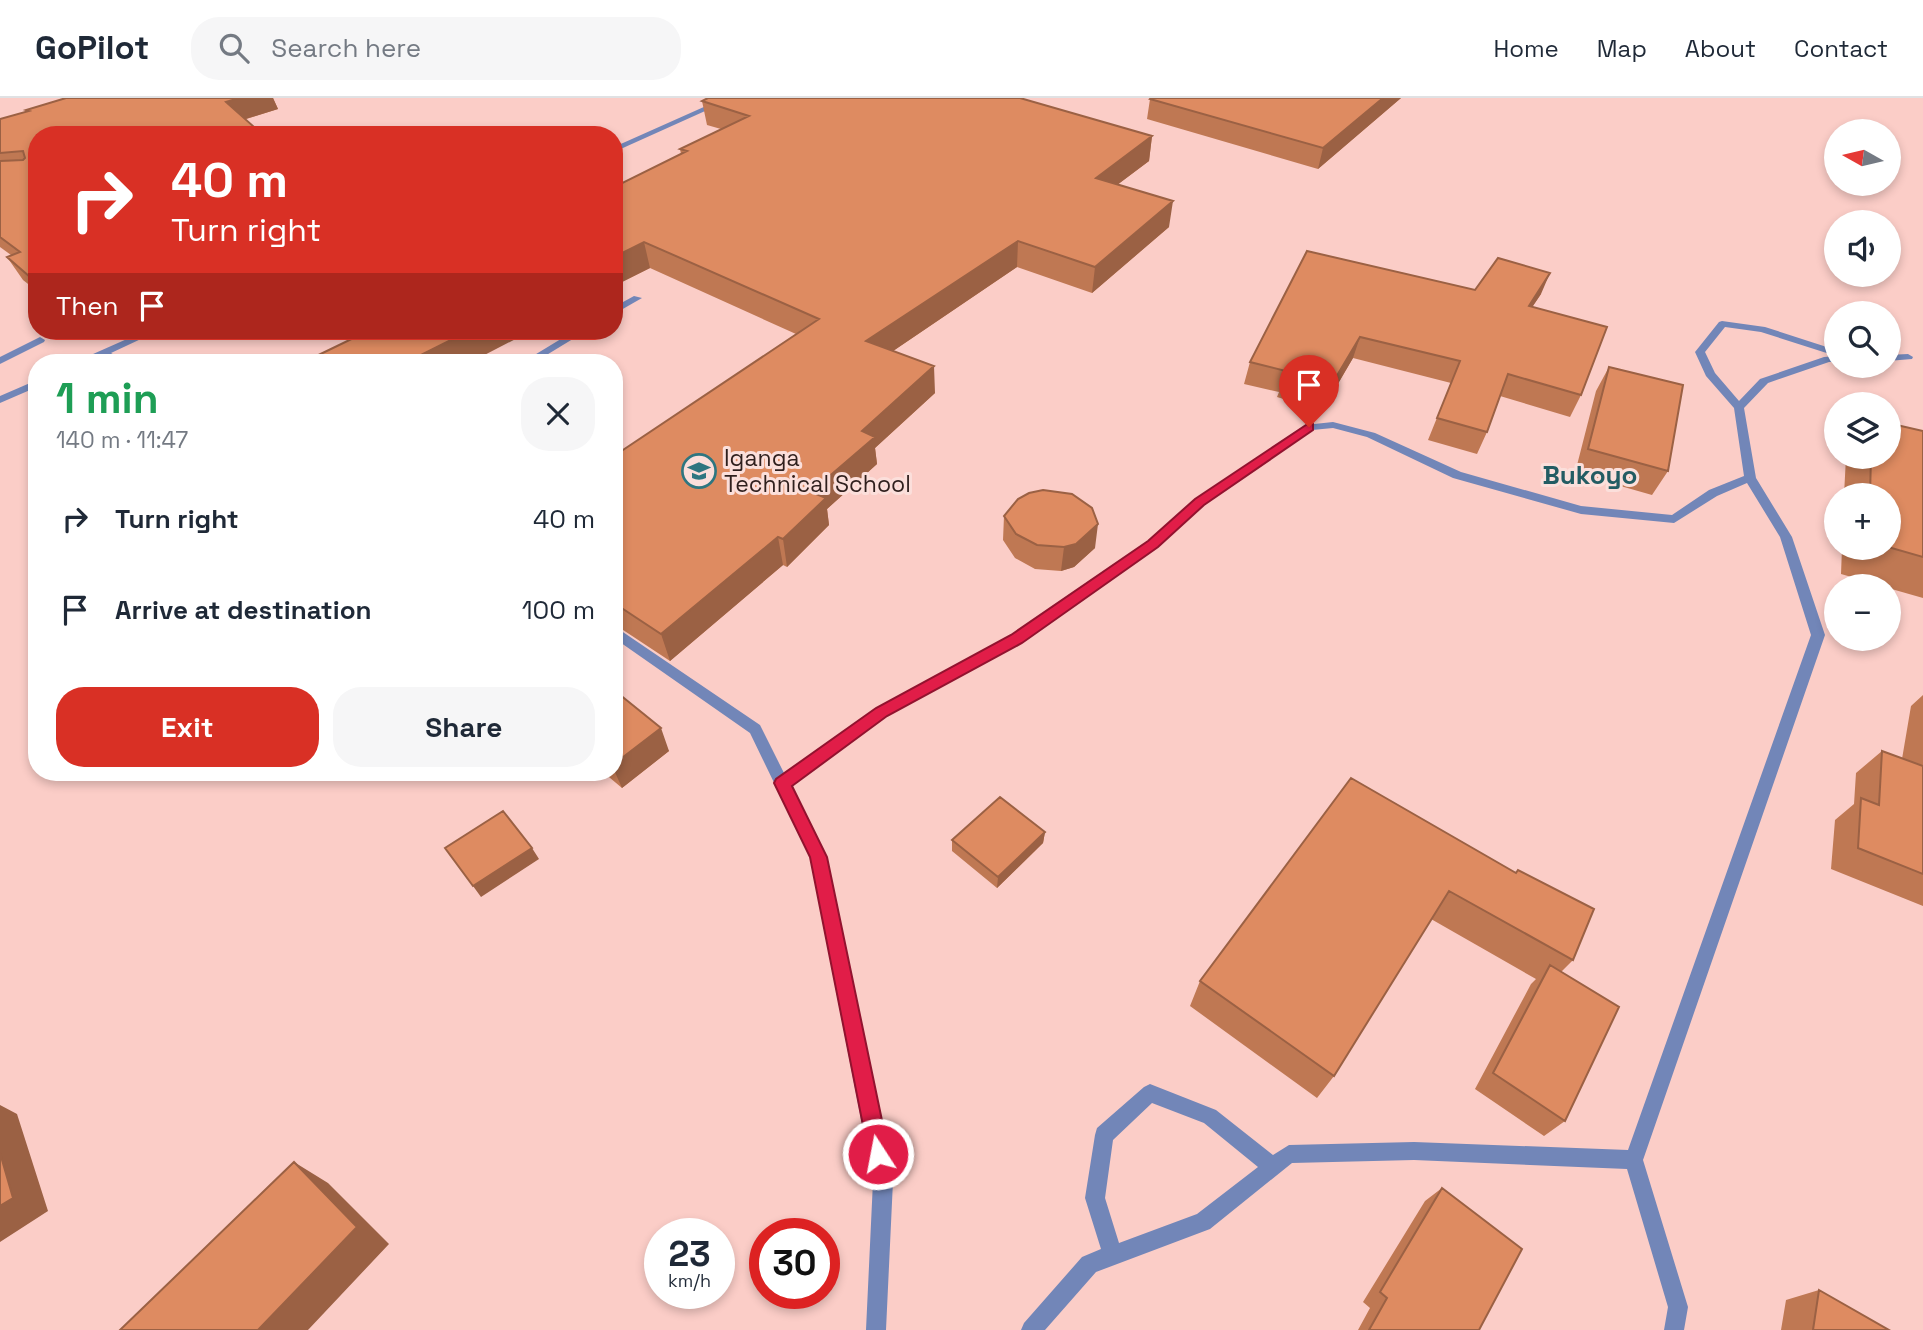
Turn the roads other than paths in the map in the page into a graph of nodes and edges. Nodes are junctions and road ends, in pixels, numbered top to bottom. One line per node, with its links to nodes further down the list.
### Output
1 (730, 98): 2 (street)
2 (623, 146)
3 (637, 298): 4 (street)
4 (623, 306)
5 (40, 340): 15 (street)
6 (131, 340): 9 (street)
7 (566, 340): 12 (street)
8 (1824, 349): 19 (street)
9 (102, 352): 10 (street); 11 (street)
10 (98, 354)
11 (106, 354)
12 (542, 354)
13 (1901, 357): 14 (street)
14 (1908, 357)
15 (0, 361)
16 (1824, 363): 19 (street)
17 (28, 387): 18 (street)
18 (1, 399)
19 (1739, 407): 20 (street)
20 (1751, 478): 22 (street); 23 (street)
21 (623, 637): 22 (street)
22 (782, 783): 26 (street)
23 (1634, 1160): 24 (street); 28 (street)
24 (1273, 1167): 25 (street); 25 (street)
25 (1113, 1255): 27 (street)
26 (876, 1330)
27 (1031, 1330)
28 (1674, 1330)

